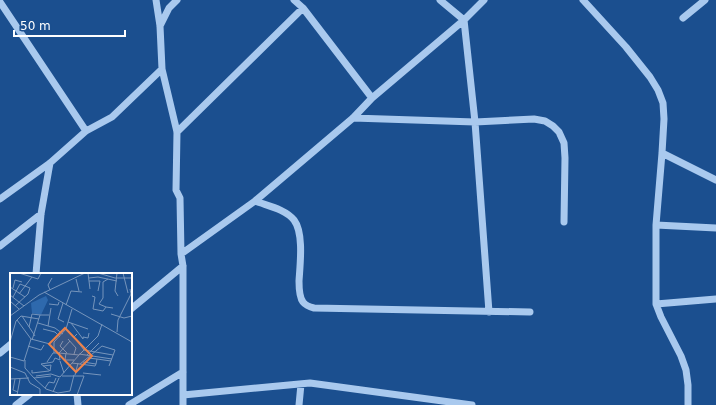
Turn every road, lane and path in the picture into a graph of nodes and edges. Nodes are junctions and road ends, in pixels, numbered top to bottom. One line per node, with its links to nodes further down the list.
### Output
1 (156, 0): 12 (street)
2 (177, 0): 12 (street)
3 (294, 0): 9 (street)
4 (440, 0): 11 (street)
5 (484, 0): 11 (street)
6 (583, 0): 19 (street)
7 (705, 0): 10 (street)
8 (0, 2): 17 (street)
9 (303, 8): 14 (street); 18 (street)
10 (683, 18)
11 (464, 20): 14 (street); 16 (street)
12 (160, 26): 13 (street)
13 (162, 69): 17 (street); 18 (street)
14 (372, 98): 15 (street)
15 (353, 118): 16 (street); 23 (street)
16 (475, 122): 25 (street); 35 (street)
17 (86, 132): 20 (street)
18 (177, 132): 29 (street)
19 (662, 153): 21 (street); 26 (street)
20 (50, 163): 22 (street); 24 (street)
21 (716, 180)
22 (0, 199)
23 (255, 201): 29 (street); 35 (street)
24 (41, 214): 28 (street); 31 (street)
25 (564, 222)
26 (656, 225): 27 (street); 33 (street)
27 (716, 228)
28 (0, 246)
29 (181, 254): 30 (street)
30 (183, 266): 34 (street); 39 (street)
31 (36, 273)
32 (716, 299): 33 (street)
33 (656, 304): 50 (street)
34 (132, 308)
35 (489, 312): 36 (street)
36 (530, 312)
37 (10, 345): 38 (street)
38 (0, 353)
39 (183, 372): 42 (street); 46 (street)
40 (301, 384): 42 (street); 48 (street); 49 (street)
41 (76, 395): 45 (street)
42 (183, 395): 47 (street)
43 (24, 400): 44 (street)
44 (16, 405)
45 (78, 405)
46 (129, 405)
47 (183, 405)
48 (299, 405)
49 (472, 405)
50 (688, 405)

